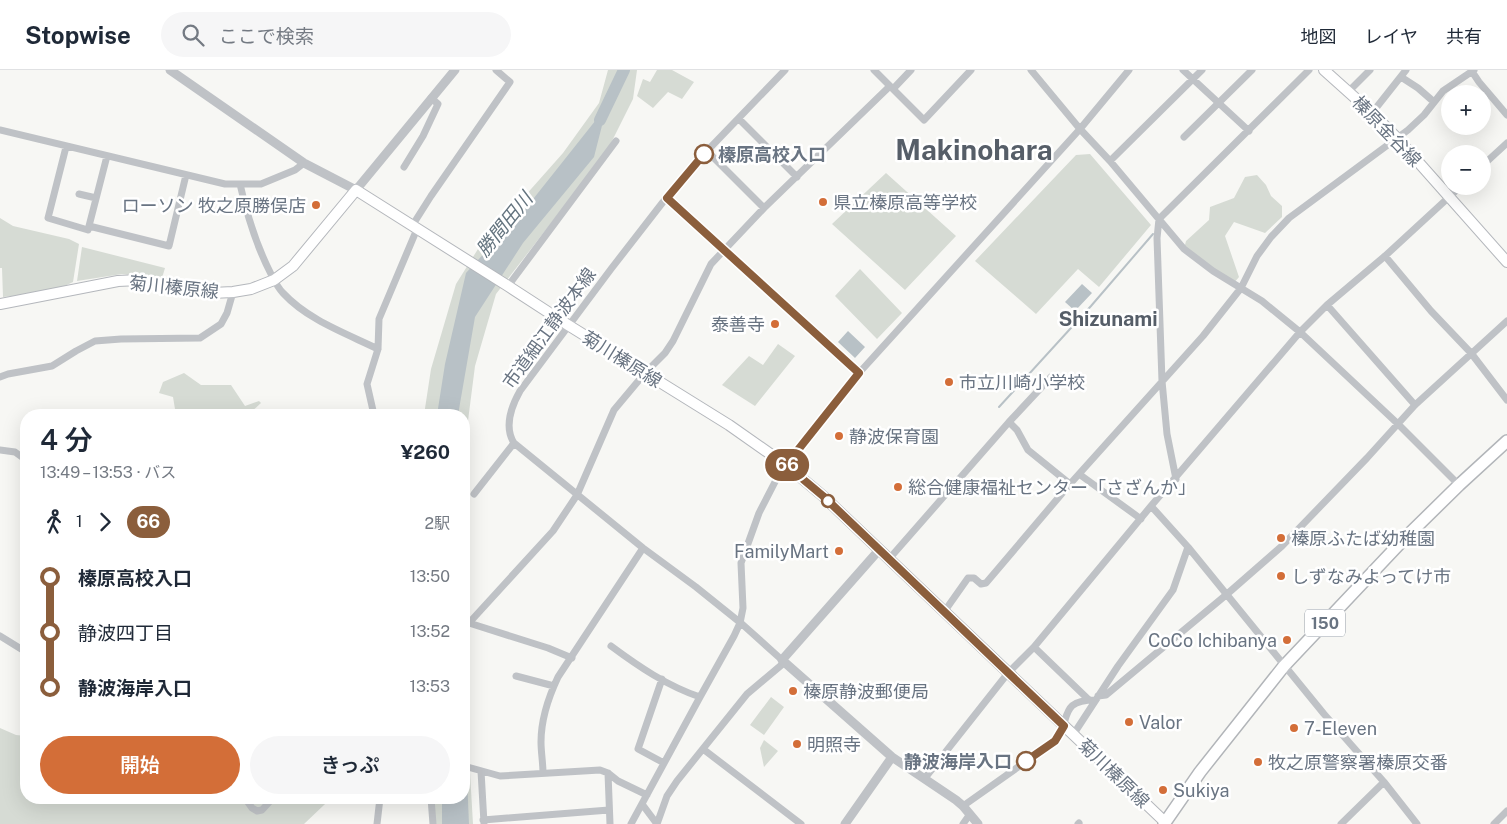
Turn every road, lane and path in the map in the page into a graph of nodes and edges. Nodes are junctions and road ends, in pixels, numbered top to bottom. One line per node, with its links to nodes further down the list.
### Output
1 (170, 70): 40 (street)
2 (455, 70): 22 (street)
3 (496, 70): 54 (street)
4 (784, 70): 27 (street, 市道細江静波本線)
5 (874, 70): 20 (street)
6 (911, 70): 20 (street)
7 (971, 70): 20 (street)
8 (1031, 70): 28 (street)
9 (1129, 70): 28 (street)
10 (1183, 70): 19 (street)
11 (1202, 70): 19 (street)
12 (1252, 70): 24 (street)
13 (1309, 70): 30 (street)
14 (1324, 70): 21 (main road, 榛原金谷線)
15 (1370, 70): 21 (street)
16 (1406, 70): 18 (street)
17 (1473, 70): 23 (street); 26 (street)
18 (1401, 77): 23 (street); 25 (street)
19 (1193, 79): 24 (street); 39 (street)
20 (891, 88): 43 (street)
21 (1348, 92): 25 (main road, 榛原金谷線)
22 (431, 98): 41 (street); 45 (street)
23 (1434, 102): 32 (street)
24 (1218, 103): 30 (street); 31 (street)
25 (1372, 113): 32 (main road, 榛原金谷線)
26 (1507, 115)
27 (739, 119): 36 (street, 市道細江静波本線); 43 (street)
28 (1080, 129): 39 (street); 70 (street)
29 (0, 130): 35 (street)
30 (1249, 131): 52 (street)
31 (1184, 137)
32 (1397, 138): 50 (main road, 榛原金谷線); 60 (street)
33 (616, 141): 59 (street)
34 (1507, 143): 38 (street)
35 (66, 146): 37 (street); 53 (street)
36 (707, 151): 49 (street, 市道細江静波本線); 51 (street)
37 (107, 156): 42 (street); 48 (street)
38 (1491, 158)
39 (1110, 161): 52 (street)
40 (304, 163): 44 (street); 45 (street)
41 (404, 167)
42 (186, 175): 44 (street); 53 (street)
43 (796, 177): 51 (street)
44 (240, 184): 58 (street)
45 (356, 190): 54 (main road, 菊川榛原線); 58 (main road, 菊川榛原線)
46 (80, 194): 48 (street)
47 (1452, 195): 50 (street)
48 (96, 198): 53 (street)
49 (667, 198): 55 (street); 65 (street, 市道細江静波本線)
50 (1449, 198): 56 (street); 57 (main road, 榛原金谷線)
51 (764, 208): 55 (street)
52 (1159, 219): 60 (street); 73 (street)
53 (89, 226)
54 (415, 228): 59 (main road, 菊川榛原線); 67 (street)
55 (723, 250): 69 (street); 70 (street)
56 (1385, 256): 63 (street); 68 (street)
57 (1507, 262)
58 (274, 280): 61 (main road, 菊川榛原線); 67 (street)
59 (508, 286): 65 (main road, 菊川榛原線)
60 (1241, 288): 66 (street); 73 (street)
61 (233, 292): 62 (main road, 菊川榛原線); 71 (street)
62 (0, 304)
63 (1327, 305): 66 (street); 75 (street)
64 (1507, 321): 68 (street)
65 (568, 325): 69 (main road, 菊川榛原線); 80 (street, 市道細江静波本線)
66 (1300, 332): 78 (street); 85 (street)
67 (378, 348): 76 (street)
68 (1471, 354): 74 (street); 75 (street)
69 (645, 373): 83 (main road, 菊川榛原線); 89 (street)
70 (859, 373): 83 (street)
71 (0, 377)
72 (1051, 377): 77 (street)
73 (1162, 382): 84 (street); 85 (street)
74 (1507, 400)
75 (1416, 405): 78 (street)
76 (373, 409)
77 (1009, 422): 86 (street); 95 (street)
78 (1398, 424): 87 (street); 96 (street)
79 (1507, 441): 87 (highway, 150)
80 (514, 444): 88 (street); 89 (street)
81 (0, 450): 82 (street)
82 (20, 456)
83 (786, 465): 94 (main road, 菊川榛原線); 100 (street)
84 (1079, 474): 86 (street); 91 (street)
85 (1176, 479): 90 (street)
86 (1070, 484): 97 (street)
87 (1459, 485): 107 (highway, 150)
88 (474, 494)
89 (577, 495): 93 (street); 98 (street)
90 (1151, 506): 91 (street); 92 (street)
91 (1141, 519): 103 (street)
92 (1188, 547): 96 (street); 113 (street)
93 (643, 548): 100 (street); 105 (street)
94 (879, 550): 95 (main road, 菊川榛原線); 106 (street)
95 (889, 559): 97 (main road, 菊川榛原線)
96 (1226, 595): 107 (street); 113 (street)
97 (944, 612): 108 (main road, 菊川榛原線)
98 (470, 622)
99 (470, 623): 105 (street)
100 (740, 623): 106 (street); 112 (street)
101 (0, 636): 104 (street)
102 (611, 646): 110 (street)
103 (1034, 647): 108 (street); 113 (street)
104 (20, 648)
105 (572, 658): 111 (street)
106 (784, 661): 116 (street); 117 (street)
107 (1284, 666): 124 (street); 136 (highway, 150)
108 (1008, 673): 114 (main road, 菊川榛原線); 123 (street)
109 (516, 676): 111 (street)
110 (662, 679): 112 (street); 118 (street)
111 (554, 686): 122 (street)
112 (700, 697): 118 (street)
113 (1094, 699): 114 (street); 115 (street)
114 (1064, 726): 115 (main road, 菊川榛原線); 131 (street)
115 (1073, 735): 136 (main road, 菊川榛原線)
116 (703, 749): 141 (street); 142 (street)
117 (892, 757): 123 (street); 143 (street)
118 (664, 764): 125 (street)
119 (470, 768): 120 (street)
120 (479, 771): 122 (street); 135 (street)
121 (608, 773): 122 (street); 125 (street); 132 (street)
122 (543, 774)
123 (925, 778): 131 (street)
124 (1384, 782): 146 (street); 147 (street)
125 (647, 795): 130 (street)
126 (249, 804): 127 (street)
127 (268, 804)
128 (379, 804): 137 (street)
129 (431, 804): 138 (street)
130 (642, 804): 140 (street); 141 (street)
131 (963, 806): 134 (street)
132 (609, 810): 135 (street); 139 (street)
133 (1507, 811): 148 (street)
134 (970, 814): 144 (street); 145 (street)
135 (483, 822)
136 (1165, 823)
137 (377, 824)
138 (433, 824)
139 (610, 824)
140 (631, 824)
141 (657, 824)
142 (801, 824)
143 (845, 824)
144 (962, 824)
145 (978, 824)
146 (1341, 824)
147 (1417, 824)
148 (1494, 824)

